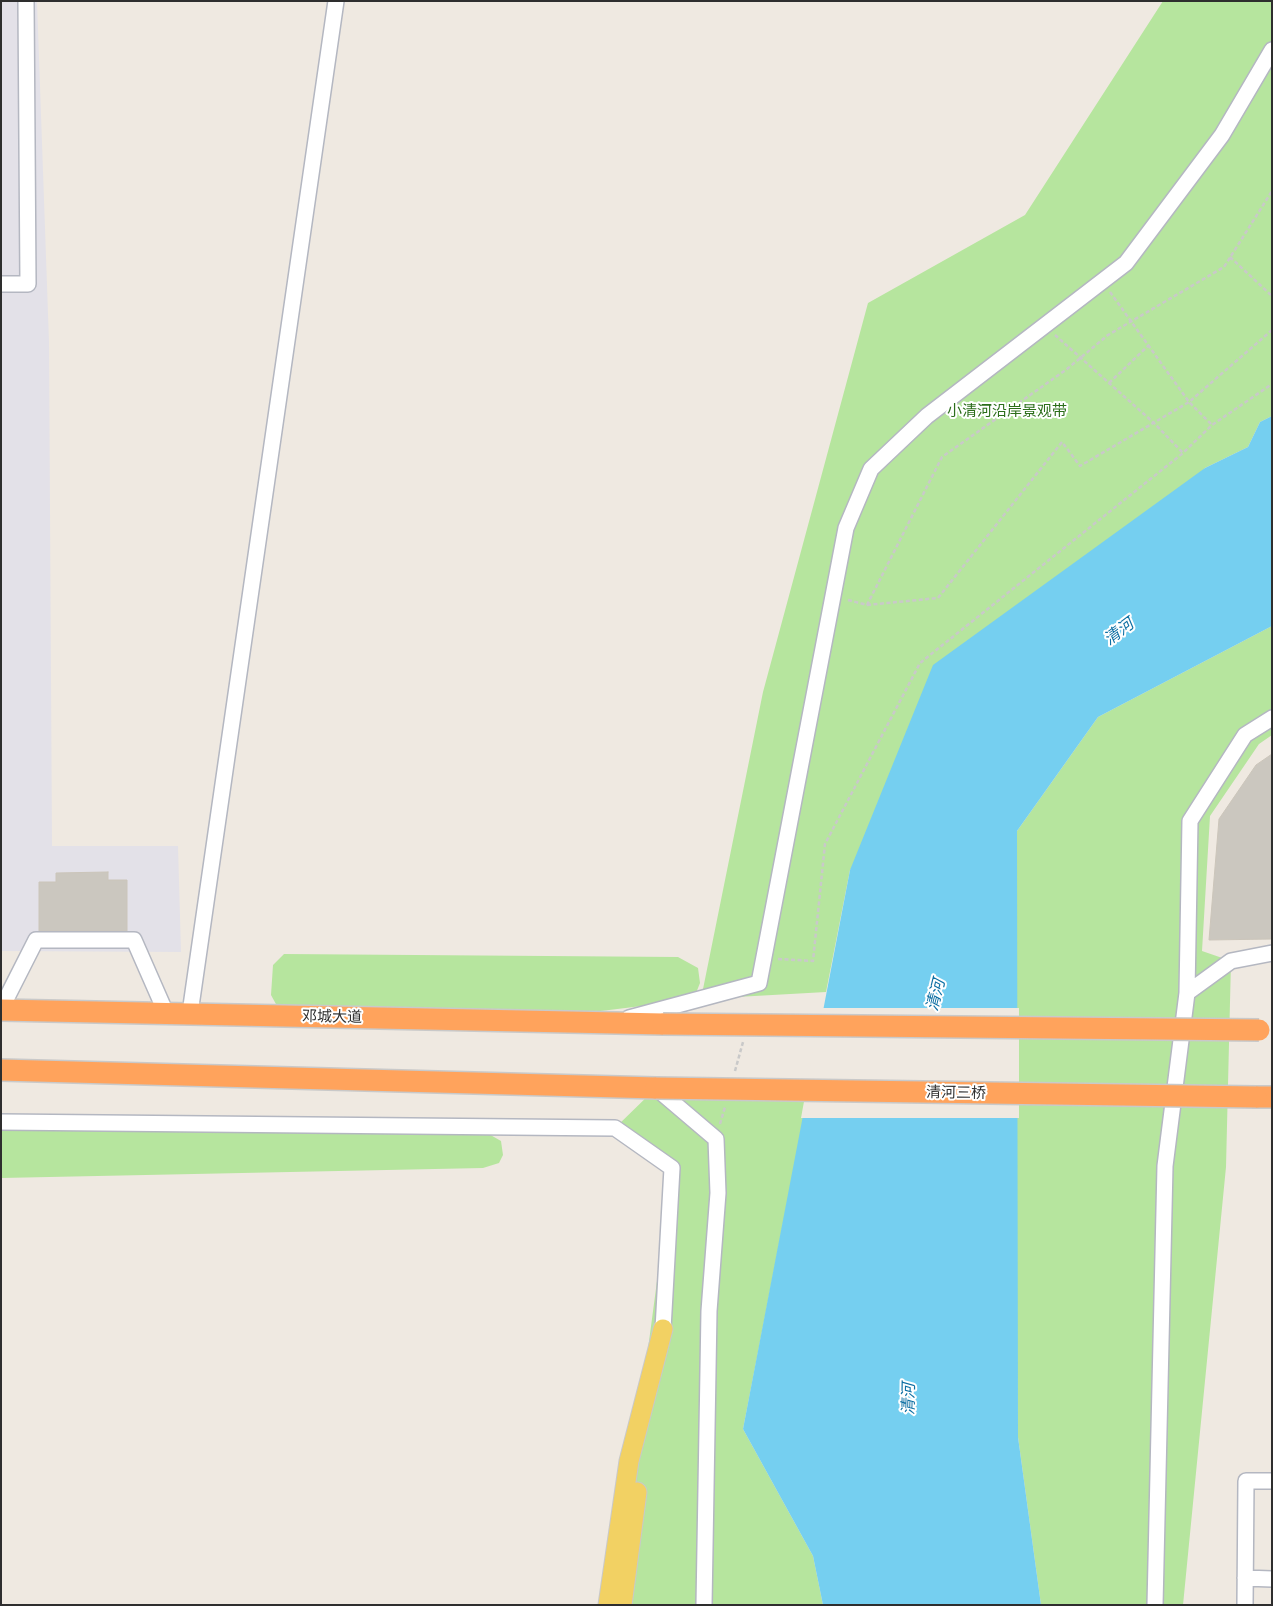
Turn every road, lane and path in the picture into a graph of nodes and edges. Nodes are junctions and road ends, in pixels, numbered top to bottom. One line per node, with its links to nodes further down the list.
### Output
1 (26, 1): 7 (street)
2 (336, 1): 28 (street)
3 (1272, 50): 6 (street)
4 (1272, 191): 5 (path)
5 (1230, 257): 8 (path); 9 (path)
6 (1102, 282): 9 (path); 10 (street)
7 (1, 284)
8 (1272, 296)
9 (1132, 321): 12 (path); 13 (path)
10 (1044, 326): 13 (path); 20 (street)
11 (1272, 330): 16 (path)
12 (1149, 345): 14 (path); 16 (path)
13 (1080, 358): 14 (path); 21 (path)
14 (1109, 383): 17 (path)
15 (1272, 384): 18 (path)
16 (1189, 402): 17 (path); 18 (path)
17 (1154, 423): 19 (path); 21 (path)
18 (1212, 425): 19 (path)
19 (1183, 453): 24 (path)
20 (833, 597): 21 (path); 24 (street)
21 (867, 605)
22 (1272, 718): 25 (street)
23 (1272, 953): 25 (street)
24 (764, 959): 29 (street)
25 (1187, 993): 46 (street)
26 (1, 1009): 27 (highway, 邓城大道); 27 (street)
27 (166, 1013): 28 (highway, 邓城大道)
28 (190, 1014): 29 (highway, 邓城大道)
29 (612, 1023): 30 (highway, 邓城大道, bridge)
30 (1268, 1030)
31 (744, 1038): 33 (path)
32 (1, 1070): 34 (highway)
33 (734, 1075)
34 (656, 1088): 35 (highway, 清河三桥, bridge); 38 (street)
35 (1267, 1098)
36 (726, 1103): 38 (path)
37 (1, 1122): 39 (street)
38 (716, 1139): 45 (street)
39 (663, 1329): 43 (main road); 44 (main road)
40 (1272, 1481): 41 (street)
41 (1245, 1578): 42 (street); 47 (street)
42 (1272, 1579)
43 (608, 1605)
44 (622, 1605)
45 (704, 1605)
46 (1155, 1605)
47 (1245, 1605)

